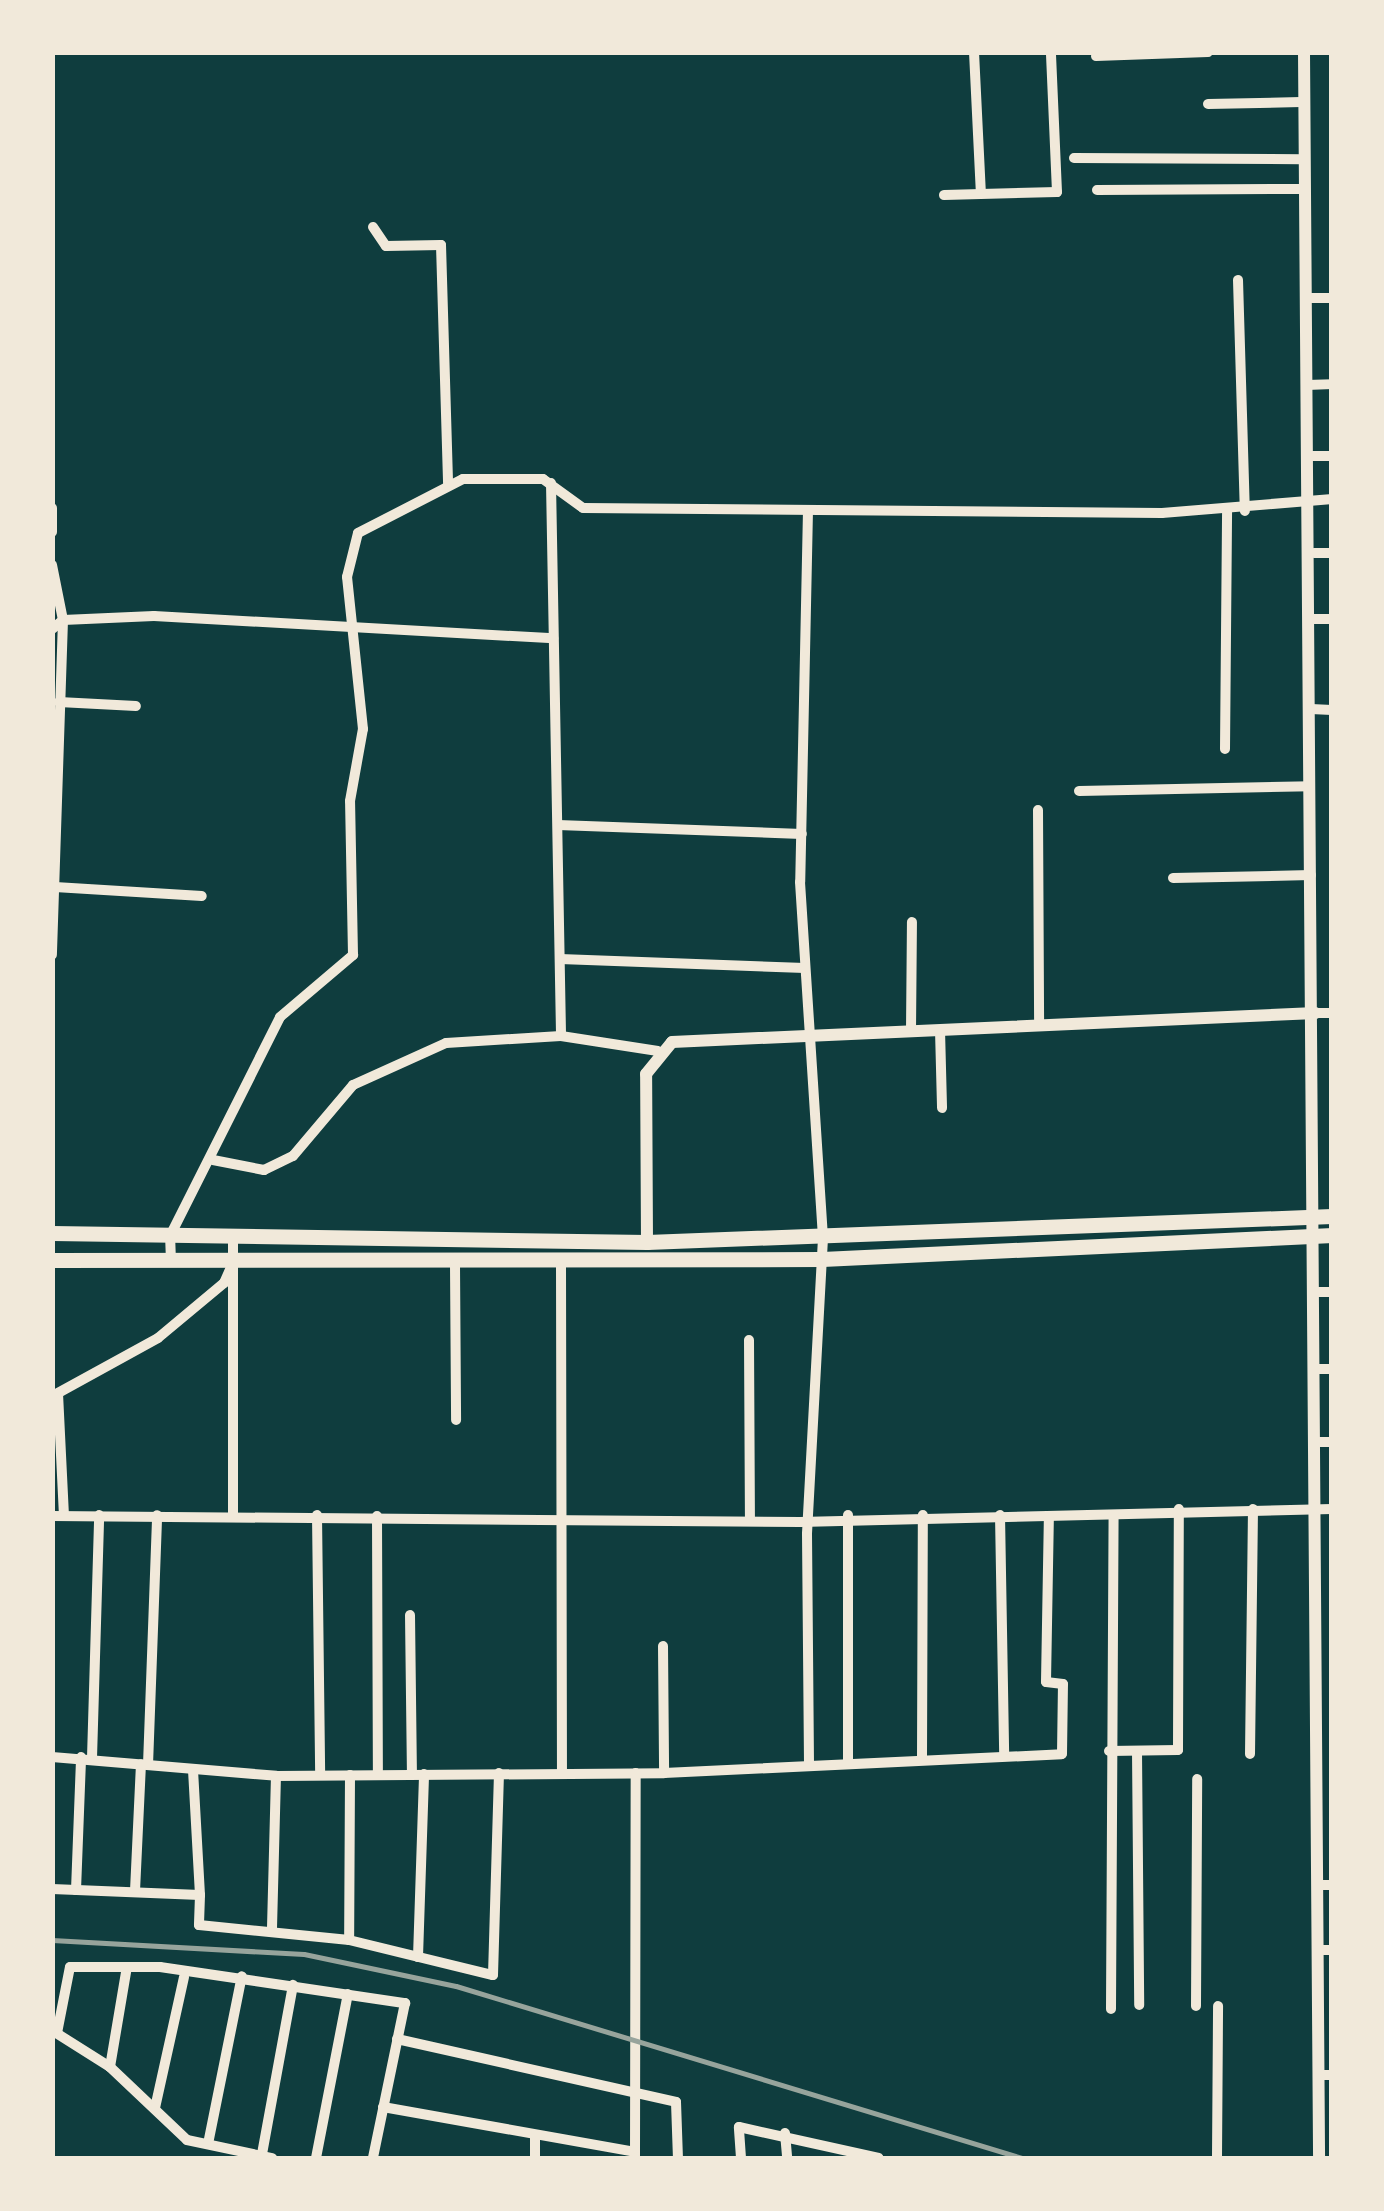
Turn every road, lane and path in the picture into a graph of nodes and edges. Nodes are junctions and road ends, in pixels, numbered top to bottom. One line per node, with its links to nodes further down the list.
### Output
1 (974, 52): 12 (street)
2 (1051, 52): 12 (street)
3 (1208, 52): 5 (street)
4 (1304, 52): 6 (street)
5 (1096, 56)
6 (1301, 102): 7 (street); 9 (street)
7 (1208, 104)
8 (1074, 158): 9 (street)
9 (1302, 159): 10 (street)
10 (1303, 189): 11 (street); 16 (street)
11 (1098, 190)
12 (981, 193): 13 (street)
13 (944, 194)
14 (373, 227): 23 (street)
15 (1238, 280): 29 (street)
16 (1306, 298): 17 (street); 19 (street)
17 (1332, 298)
18 (1332, 384): 19 (street)
19 (1307, 385): 20 (street)
20 (1310, 456): 21 (street); 25 (street)
21 (1332, 456)
22 (551, 483): 23 (street); 27 (street); 39 (street)
23 (448, 484): 38 (street)
24 (1332, 499): 25 (street)
25 (1310, 504): 29 (street); 31 (street)
26 (52, 508): 30 (street)
27 (808, 510): 28 (street); 51 (street)
28 (1227, 511): 29 (street); 45 (street)
29 (1246, 511)
30 (52, 532)
31 (1314, 553): 32 (street); 34 (street)
32 (1332, 554)
33 (52, 566): 35 (street)
34 (1313, 619): 36 (street); 42 (street)
35 (63, 620): 37 (street); 38 (street); 40 (street)
36 (1332, 620)
37 (52, 629)
38 (355, 633): 39 (street); 70 (street)
39 (553, 638): 50 (street)
40 (59, 702): 41 (street); 44 (street)
41 (136, 706)
42 (1311, 709): 43 (street); 46 (street)
43 (1332, 710)
44 (55, 721): 49 (street)
45 (1225, 749)
46 (1310, 786): 47 (street); 52 (street)
47 (1079, 791)
48 (1038, 810): 63 (street)
49 (54, 816): 54 (street)
50 (558, 825): 51 (street); 59 (street)
51 (802, 834): 60 (street)
52 (1311, 875): 53 (street); 61 (street)
53 (1173, 878)
54 (56, 887): 55 (street); 56 (street)
55 (202, 896)
56 (54, 908): 58 (street)
57 (912, 922): 65 (street)
58 (52, 955)
59 (560, 959): 60 (street); 67 (street)
60 (805, 968): 66 (street)
61 (1315, 1012): 62 (street); 63 (street); 71 (street)
62 (1332, 1013)
63 (1039, 1026): 64 (street)
64 (940, 1030): 65 (street); 69 (street)
65 (910, 1032): 66 (street)
66 (816, 1034): 68 (street); 77 (street)
67 (560, 1036): 68 (street); 70 (street)
68 (658, 1050): 78 (street)
69 (942, 1108)
70 (214, 1160): 75 (street)
71 (1323, 1216): 73 (street); 77 (main road)
72 (52, 1232): 75 (main road)
73 (1314, 1235): 74 (main road); 79 (main road); 85 (street)
74 (1332, 1235)
75 (170, 1236): 76 (main road); 81 (street)
76 (233, 1238): 78 (main road); 82 (street)
77 (823, 1238): 78 (main road); 79 (street)
78 (647, 1242)
79 (822, 1259): 83 (main road); 107 (street)
80 (52, 1260): 81 (main road)
81 (171, 1262): 82 (main road)
82 (233, 1262): 84 (main road); 89 (street); 95 (street)
83 (562, 1264): 84 (main road); 105 (street)
84 (456, 1265): 90 (street)
85 (1316, 1292): 86 (street); 88 (street)
86 (1332, 1292)
87 (749, 1340): 108 (street)
88 (1324, 1369): 91 (street)
89 (55, 1389): 103 (street)
90 (456, 1420)
91 (1324, 1442): 94 (street)
92 (1180, 1509): 93 (street); 98 (street); 112 (street)
93 (1253, 1509): 94 (street); 114 (street)
94 (1325, 1509): 132 (street)
95 (233, 1514): 100 (street); 101 (street)
96 (848, 1514): 97 (street); 107 (street); 119 (street)
97 (923, 1514): 102 (street); 117 (street)
98 (1114, 1514): 106 (street); 111 (street)
99 (99, 1515): 100 (street); 103 (street); 116 (street)
100 (157, 1515): 120 (street)
101 (318, 1515): 104 (street); 128 (street)
102 (1000, 1515): 106 (street); 113 (street)
103 (58, 1516)
104 (377, 1516): 105 (street); 126 (street)
105 (564, 1516): 108 (street); 123 (street)
106 (1050, 1516): 113 (street)
107 (810, 1518): 108 (street); 118 (street)
108 (750, 1520)
109 (410, 1615): 127 (street)
110 (663, 1646): 125 (street)
111 (1110, 1751): 112 (street); 149 (street)
112 (1136, 1751): 146 (street)
113 (1004, 1754): 117 (street)
114 (1250, 1754)
115 (52, 1756): 116 (street)
116 (87, 1758): 120 (street); 134 (street)
117 (922, 1758): 119 (street)
118 (809, 1762): 119 (street); 125 (street)
119 (848, 1762)
120 (144, 1765): 121 (street); 135 (street)
121 (193, 1769): 130 (street); 136 (street)
122 (499, 1772): 123 (street); 127 (street); 140 (street)
123 (562, 1773): 124 (street)
124 (636, 1773): 125 (street); 154 (street)
125 (664, 1773)
126 (378, 1774): 127 (street); 129 (street)
127 (418, 1774): 140 (street)
128 (320, 1775): 129 (street); 130 (street)
129 (350, 1775): 138 (street)
130 (276, 1776): 137 (street)
131 (1198, 1779): 147 (street)
132 (1326, 1886): 139 (street)
133 (52, 1888): 134 (street)
134 (76, 1890): 135 (street)
135 (135, 1891): 136 (street)
136 (200, 1896): 137 (street)
137 (272, 1928): 138 (street)
138 (348, 1940): 140 (street)
139 (1326, 1950): 153 (street)
140 (418, 1957)
141 (127, 1967): 143 (street); 150 (street); 152 (street)
142 (242, 1976): 143 (street); 144 (street); 160 (street)
143 (184, 1977): 155 (street)
144 (293, 1985): 145 (street); 162 (street)
145 (348, 1994): 151 (street); 163 (street)
146 (1139, 2005)
147 (1196, 2006)
148 (1218, 2006): 170 (street)
149 (1110, 2009)
150 (55, 2032): 152 (street)
151 (397, 2039): 154 (street); 156 (street)
152 (110, 2067): 155 (street)
153 (1326, 2075): 159 (street)
154 (636, 2087): 161 (street); 166 (street)
155 (155, 2108): 160 (street)
156 (384, 2108): 158 (street); 164 (street)
157 (785, 2133): 167 (street); 168 (street); 169 (street)
158 (536, 2136): 161 (street); 165 (street)
159 (1325, 2141): 171 (street)
160 (208, 2144): 162 (street)
161 (635, 2155)
162 (267, 2156)
163 (316, 2158)
164 (373, 2158)
165 (535, 2158)
166 (678, 2158)
167 (741, 2158)
168 (786, 2158)
169 (879, 2158)
170 (1217, 2158)
171 (1319, 2158)

